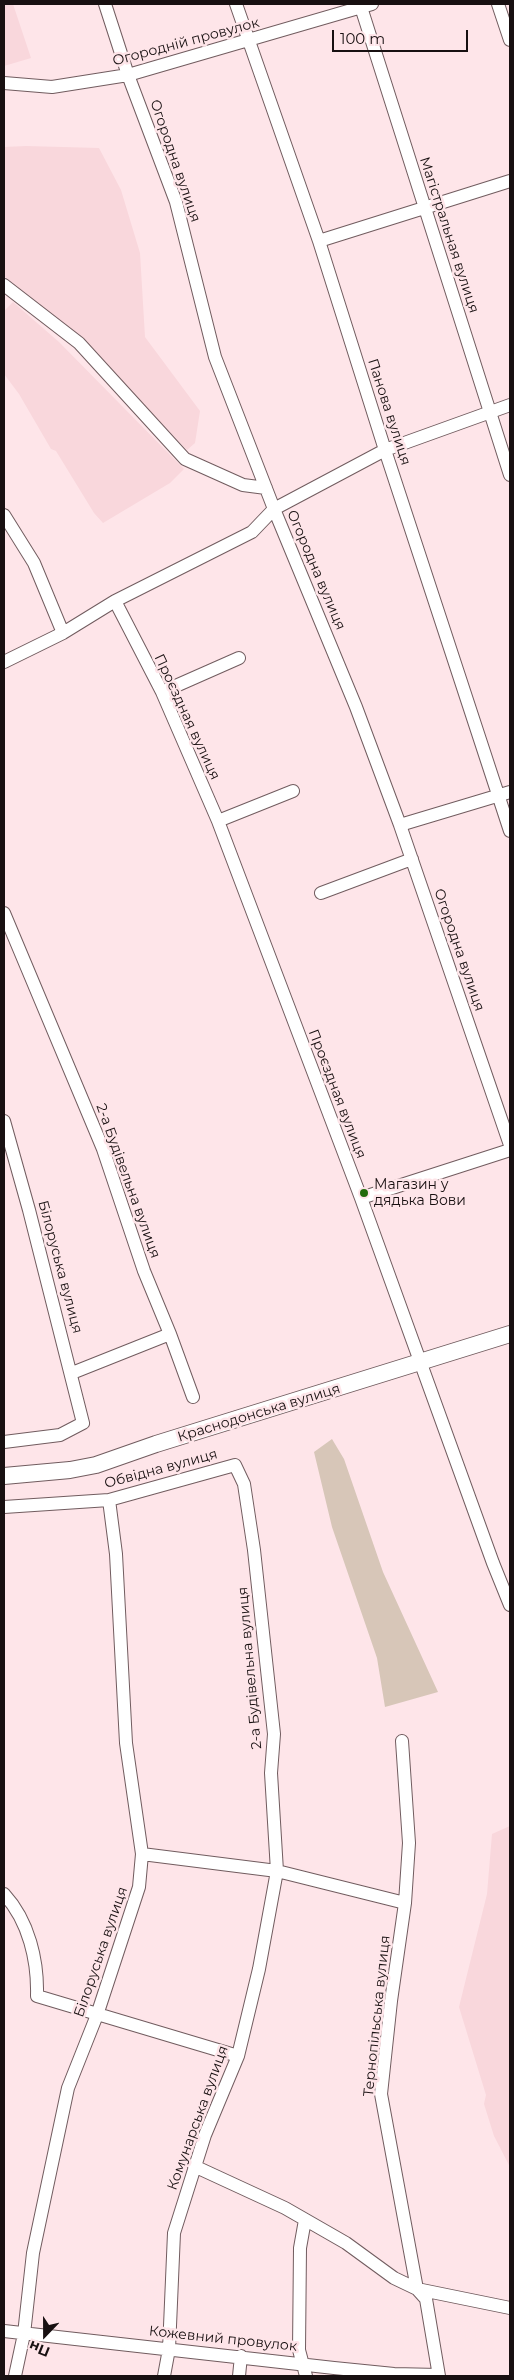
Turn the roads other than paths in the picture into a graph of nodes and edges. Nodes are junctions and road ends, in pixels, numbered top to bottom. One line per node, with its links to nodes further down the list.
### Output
1 (105, 4): 7 (street, Огородна вулиця)
2 (236, 4): 6 (street, Панова вулиця)
3 (498, 4): 5 (street)
4 (364, 5): 6 (street, Огородній провулок); 10 (street, Магістральная вулиця)
5 (510, 40)
6 (248, 41): 7 (street, Огородній провулок); 11 (street, Панова вулиця)
7 (128, 75): 8 (street, Огородній провулок); 17 (street, Огородна вулиця)
8 (4, 83)
9 (510, 182): 10 (street)
10 (424, 207): 11 (street); 14 (street, Магістральная вулиця)
11 (319, 241): 15 (street, Панова вулиця)
12 (4, 285): 17 (street)
13 (510, 405): 14 (street)
14 (490, 412): 15 (street); 16 (street, Магістральная вулиця)
15 (385, 450): 18 (street); 26 (street, Панова вулиця)
16 (510, 475)
17 (266, 488): 18 (street, Огородна вулиця)
18 (274, 508): 20 (street); 28 (street, Огородна вулиця)
19 (4, 515): 21 (street)
20 (116, 601): 21 (street); 24 (street, Проєздная вулиця)
21 (64, 632): 23 (street)
22 (238, 658): 24 (street)
23 (4, 662)
24 (162, 692): 27 (street, Проєздная вулиця)
25 (293, 791): 27 (street)
26 (505, 794): 28 (street); 29 (street, Панова вулиця)
27 (218, 821): 36 (street, Проєздная вулиця)
28 (400, 825): 30 (street, Огородна вулиця)
29 (510, 831)
30 (412, 859): 31 (street); 34 (street, Огородна вулиця)
31 (321, 893)
32 (4, 913): 37 (street, 2-а Будівельна вулиця)
33 (4, 1120): 40 (street, Білоруська вулиця)
34 (510, 1145)
35 (510, 1150): 36 (street)
36 (361, 1198): 39 (street, Проєздная вулиця)
37 (170, 1334): 40 (street); 41 (street, 2-а Будівельна вулиця)
38 (510, 1334): 39 (main road, Краснодонська вулиця)
39 (420, 1363): 44 (main road, Краснодонська вулиця); 47 (street, Проєздная вулиця)
40 (72, 1373): 42 (street, Білоруська вулиця)
41 (193, 1397)
42 (4, 1442)
43 (235, 1465): 45 (street, Обвідна вулиця); 50 (street, 2-а Будівельна вулиця)
44 (4, 1476)
45 (109, 1500): 46 (street, Обвідна вулиця); 49 (street, Білоруська вулиця)
46 (4, 1507)
47 (510, 1605)
48 (402, 1742): 52 (street, Тернопільська вулиця)
49 (142, 1854): 50 (street); 53 (street, Білоруська вулиця)
50 (277, 1871): 52 (street); 54 (street, Комунарська вулиця)
51 (7, 1897): 53 (street)
52 (405, 1903): 57 (street, Тернопільська вулиця)
53 (97, 2015): 54 (street); 60 (street, Білоруська вулиця)
54 (238, 2056): 55 (street, Комунарська вулиця)
55 (194, 2166): 56 (street); 61 (street, Комунарська вулиця)
56 (305, 2220): 57 (street); 63 (street)
57 (417, 2289): 58 (street); 68 (street, Тернопільська вулиця)
58 (510, 2308)
59 (4, 2331): 60 (street, Кожевний провулок)
60 (24, 2334): 61 (street, Кожевний провулок); 64 (street, Білоруська вулиця)
61 (169, 2348): 62 (street, Кожевний провулок); 65 (street, Комунарська вулиця)
62 (241, 2356): 63 (street, Кожевний провулок); 66 (street)
63 (303, 2363): 67 (street); 68 (street, Кожевний провулок)
64 (15, 2376)
65 (164, 2376)
66 (240, 2376)
67 (306, 2376)
68 (439, 2376)

